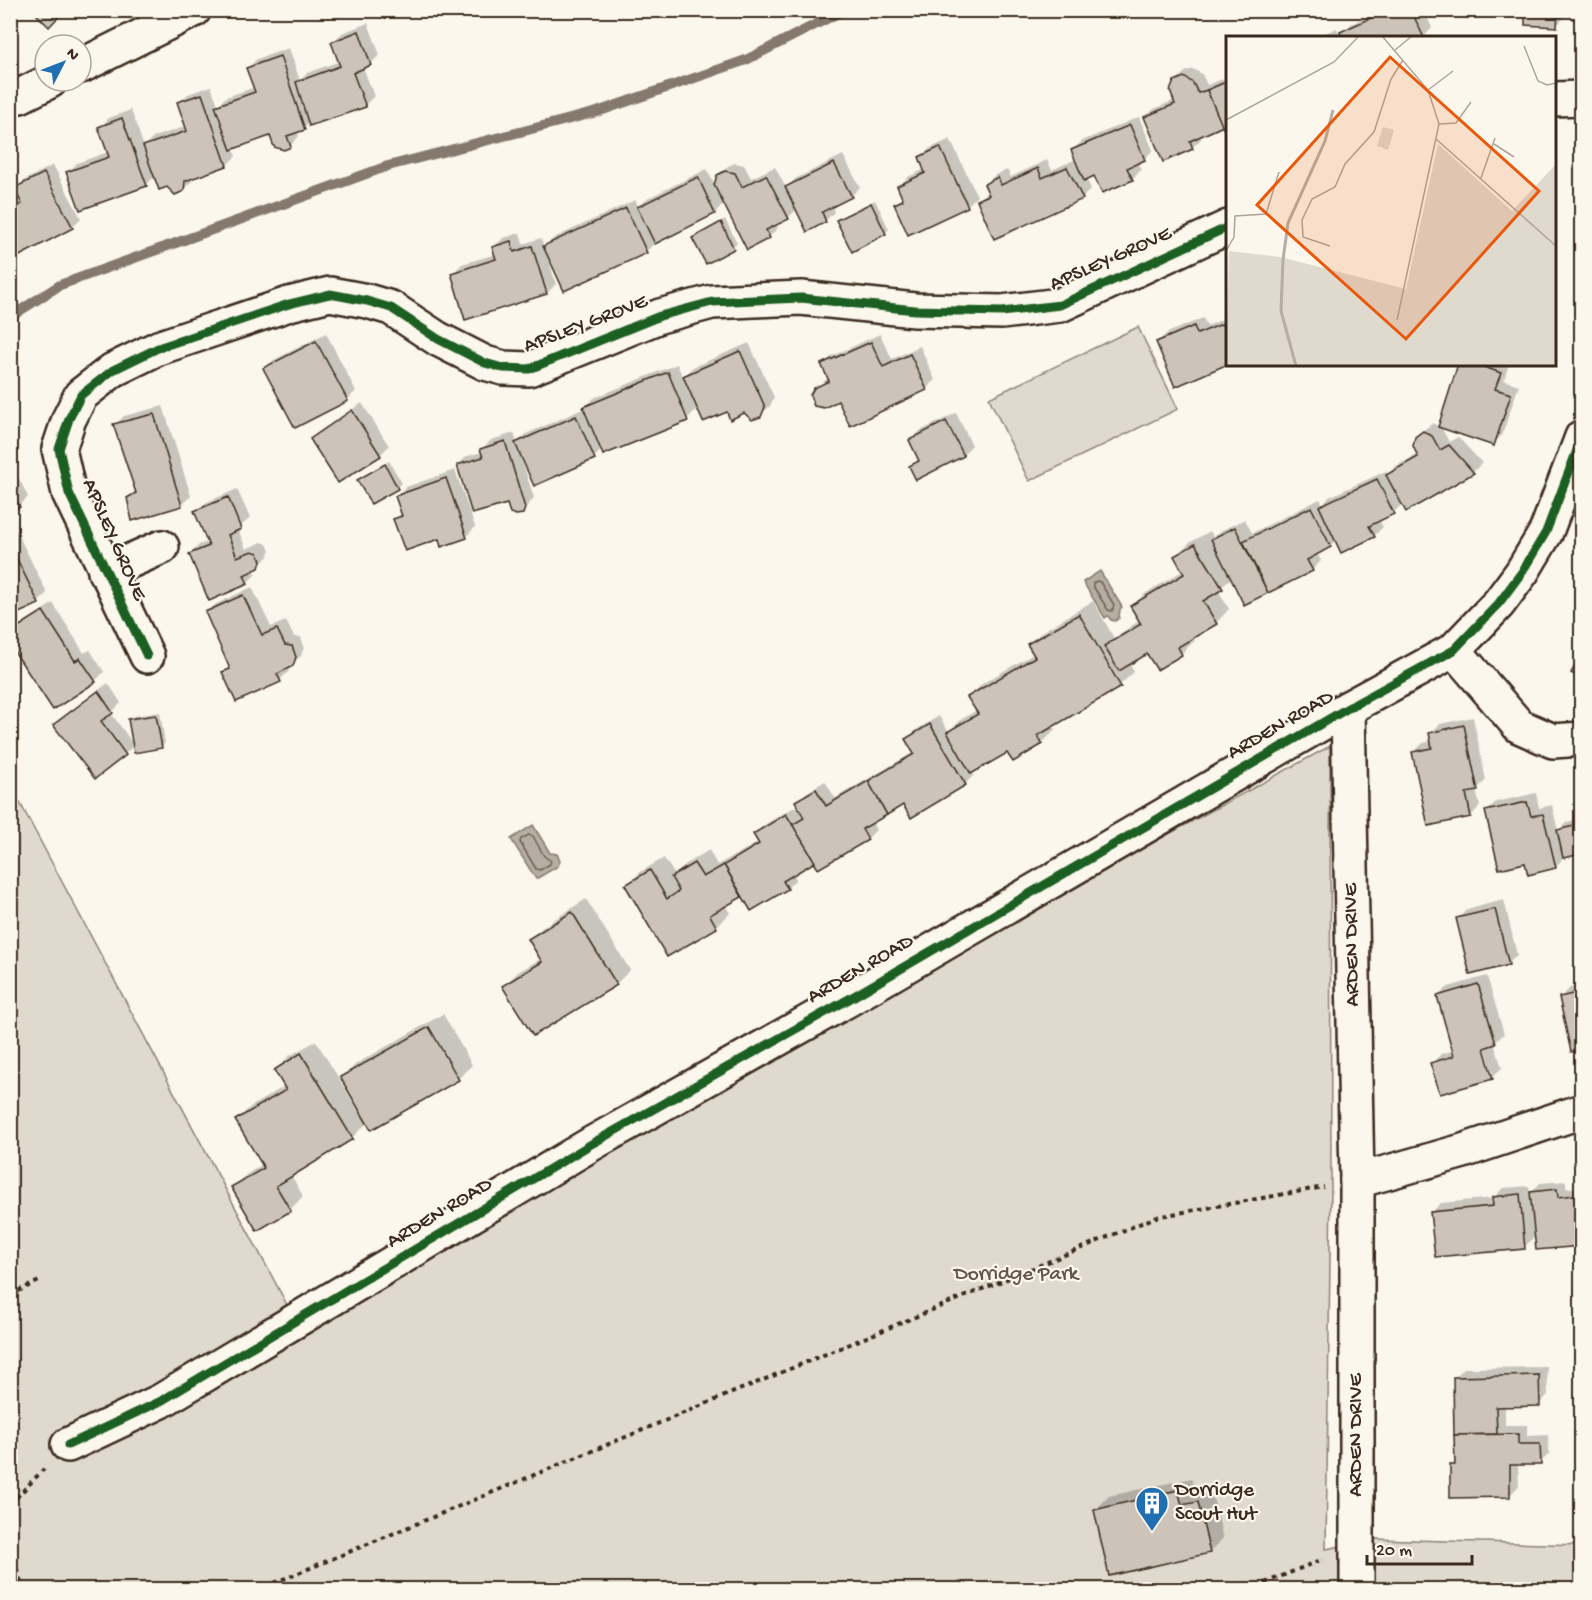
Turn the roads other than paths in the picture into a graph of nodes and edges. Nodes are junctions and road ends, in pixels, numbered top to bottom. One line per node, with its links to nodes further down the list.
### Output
1 (194, 10): 2 (street)
2 (93, 60)
3 (33, 90): 4 (street)
4 (10, 97)
5 (1581, 98): 6 (street)
6 (1556, 99)
7 (1226, 227): 10 (street, APSLEY GROVE)
8 (1581, 437): 11 (street, ARDEN ROAD)
9 (162, 547): 10 (street, APSLEY GROVE)
10 (105, 572): 12 (street, APSLEY GROVE)
11 (1454, 650): 13 (street, ARDEN ROAD); 14 (street)
12 (147, 656)
13 (1348, 708): 16 (street, ARDEN DRIVE); 17 (street, ARDEN ROAD)
14 (1581, 739)
15 (1581, 1111): 16 (street)
16 (1357, 1181): 18 (street, ARDEN DRIVE)
17 (68, 1445)
18 (1358, 1590)

